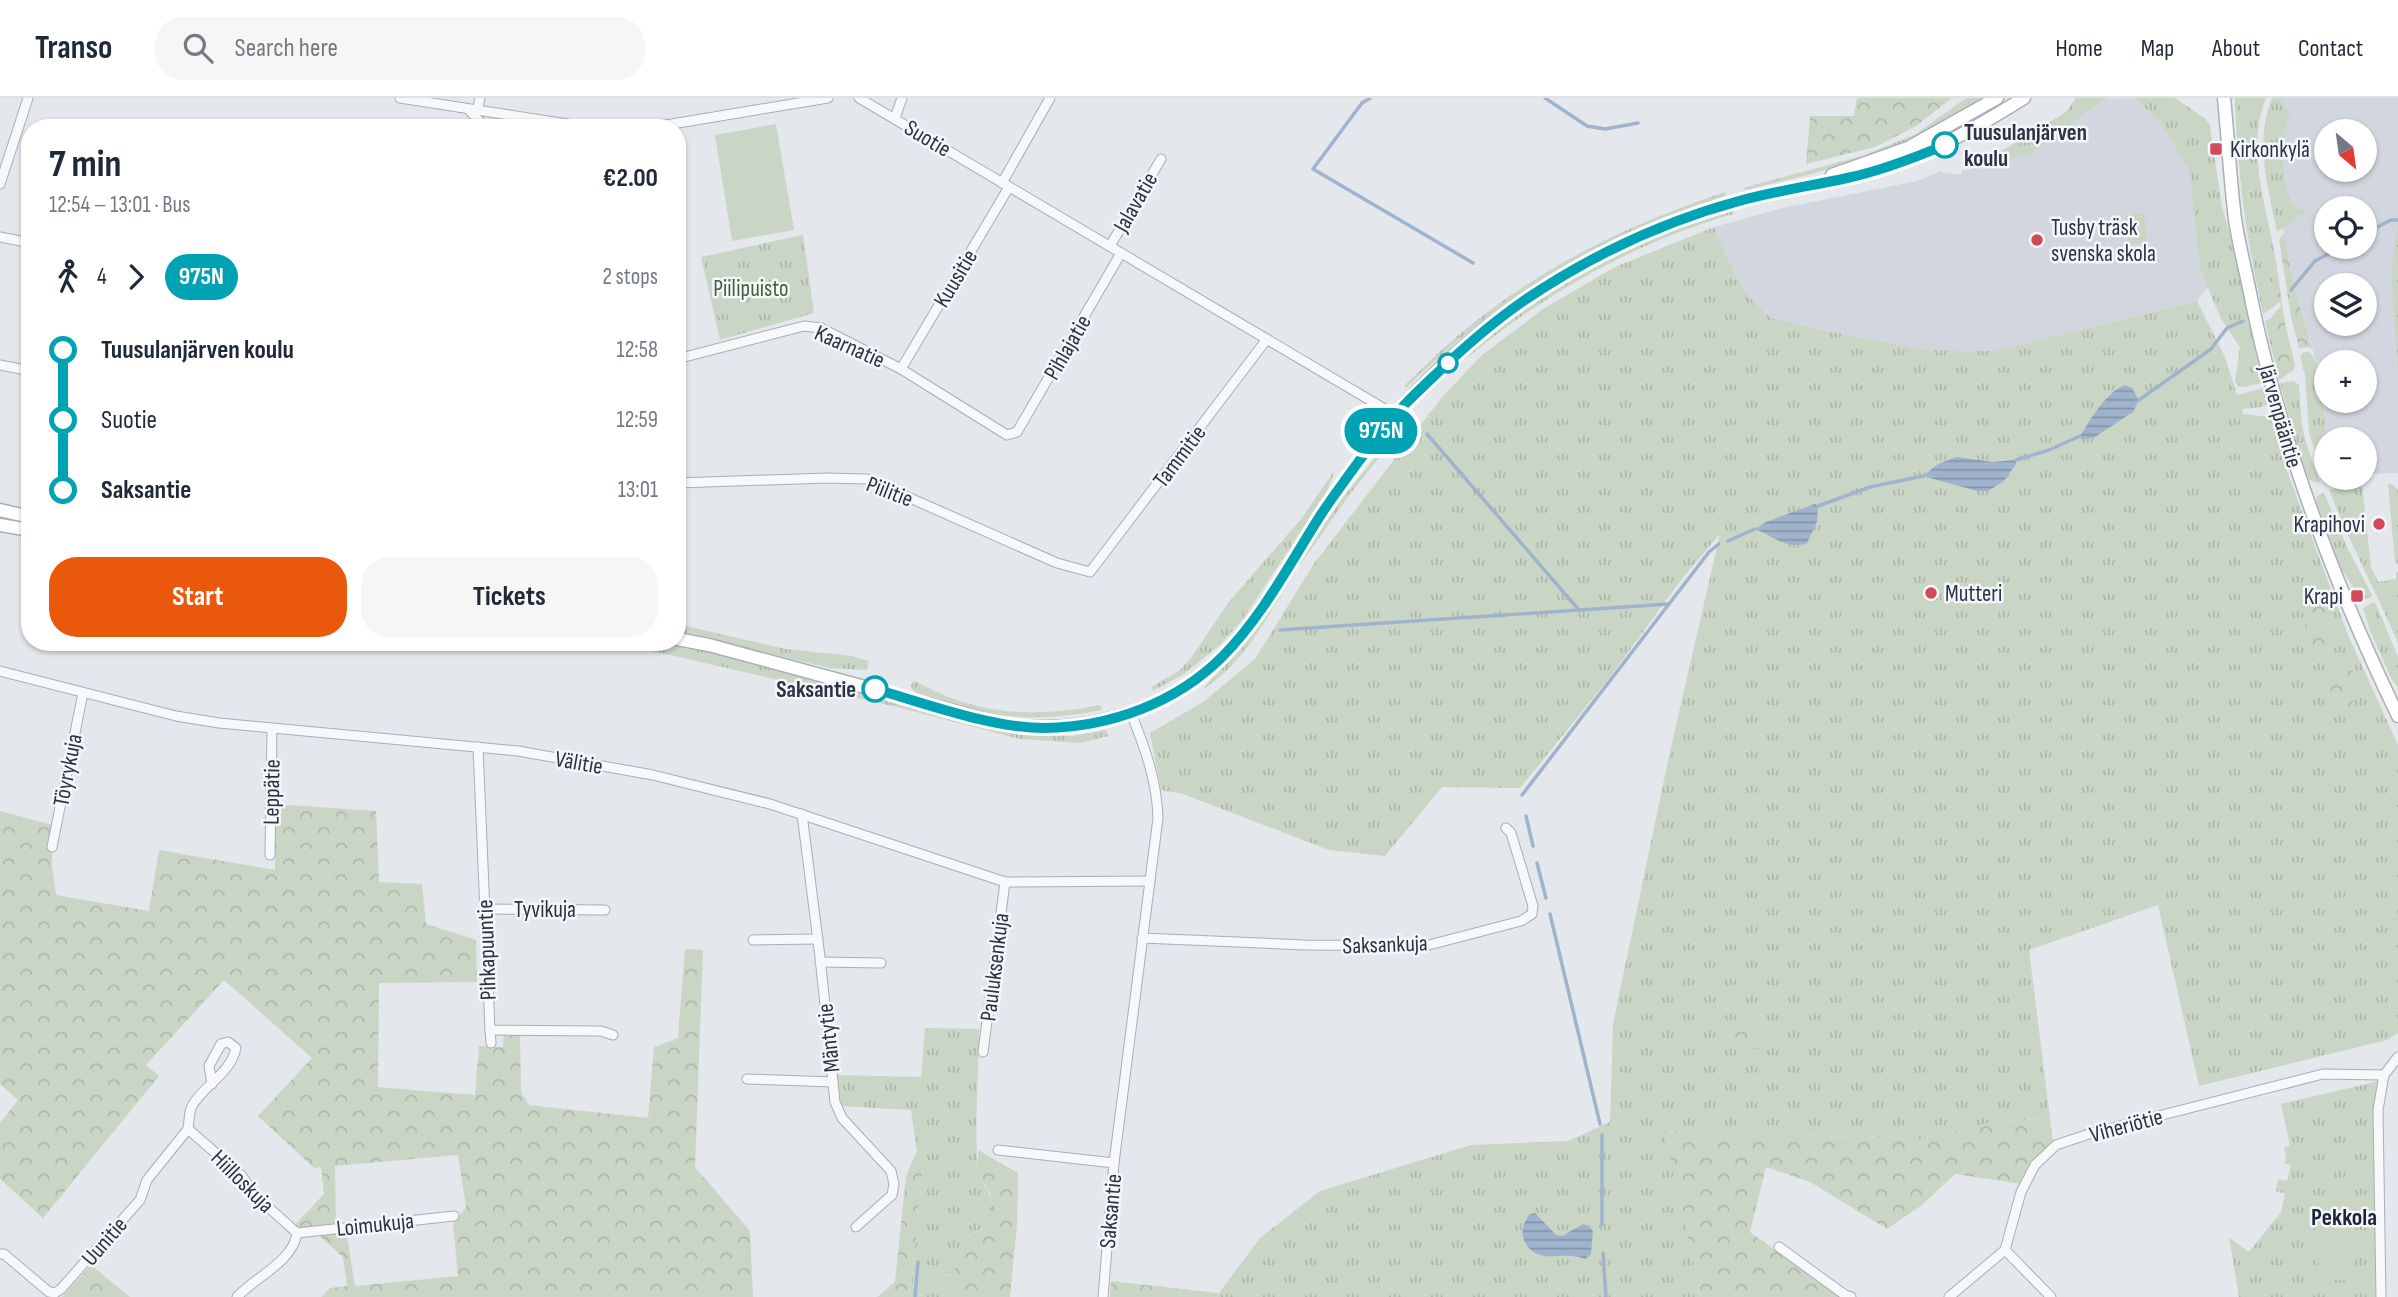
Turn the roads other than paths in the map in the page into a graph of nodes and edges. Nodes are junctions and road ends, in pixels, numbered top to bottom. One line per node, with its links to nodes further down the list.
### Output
1 (28, 98): 14 (street)
2 (400, 98): 12 (street)
3 (480, 98): 12 (street)
4 (828, 98): 11 (street)
5 (859, 98): 13 (street, Suotie)
6 (902, 98): 13 (street)
7 (1050, 98): 21 (street, Kuusitie)
8 (1997, 98): 22 (main road)
9 (2024, 98): 22 (main road)
10 (2224, 98): 43 (main road, Järvenpääntie)
11 (782, 102): 18 (street)
12 (473, 111): 15 (street); 16 (street)
13 (895, 118): 21 (street, Suotie)
14 (21, 119)
15 (479, 119)
16 (529, 119)
17 (21, 120): 20 (street)
18 (686, 121)
19 (1161, 159): 25 (street, Jalavatie)
20 (0, 184)
21 (1006, 185): 25 (street, Suotie); 31 (street, Kuusitie)
22 (1798, 187): 32 (main road)
23 (0, 237): 24 (street)
24 (21, 241)
25 (1110, 246): 26 (street, Suotie)
26 (1121, 253): 27 (street, Suotie); 33 (street, Pihlajatie)
27 (1267, 339): 32 (street, Suotie); 39 (street, Tammitie)
28 (686, 357): 31 (street, Kaarnatie)
29 (0, 365): 30 (street)
30 (21, 369)
31 (901, 369): 33 (street, Kaarnatie)
32 (1395, 415): 44 (main road)
33 (1007, 435)
34 (686, 483): 39 (street, Piilitie)
35 (0, 510): 36 (main road)
36 (21, 515)
37 (0, 525): 38 (main road)
38 (21, 528)
39 (1090, 572)
40 (686, 641): 44 (main road)
41 (0, 671): 42 (street, Välitie)
42 (83, 693): 45 (street, Välitie); 49 (street, Töyrykuja)
43 (2397, 710)
44 (1131, 713): 51 (street, Saksantie)
45 (272, 729): 46 (street, Välitie); 50 (street, Leppätie)
46 (478, 747): 47 (street, Välitie); 53 (street, Pihkapuuntie)
47 (802, 814): 52 (street, Välitie); 55 (street, Mäntytie)
48 (1506, 828): 56 (street, Saksankuja)
49 (52, 847)
50 (270, 855)
51 (1150, 881): 52 (street, Välitie); 56 (street, Saksantie)
52 (1005, 882): 63 (street, Pauluksenkuja)
53 (485, 909): 54 (street, Tyvikuja); 60 (street, Pihkapuuntie)
54 (605, 910)
55 (818, 939): 57 (street); 58 (street, Mäntytie)
56 (1142, 939): 71 (street, Saksantie)
57 (753, 940)
58 (820, 962): 59 (street); 67 (street, Mäntytie)
59 (881, 963)
60 (490, 1030): 61 (street, Pihkapuuntie); 62 (street)
61 (613, 1035)
62 (491, 1043)
63 (984, 1052)
64 (2398, 1057): 65 (street)
65 (2384, 1075): 76 (street, Viheriötie); 83 (street)
66 (747, 1079): 67 (street)
67 (833, 1082): 73 (street, Mäntytie)
68 (212, 1084): 69 (street)
69 (188, 1129): 74 (street, Hiilloskuja); 77 (street, Uunitie)
70 (998, 1150): 71 (street)
71 (1114, 1163): 79 (street, Saksantie)
72 (454, 1216): 74 (street, Loimukuja)
73 (856, 1227)
74 (297, 1233): 78 (street)
75 (1779, 1247): 80 (street)
76 (2005, 1250): 81 (street); 82 (street)
77 (0, 1254)
78 (237, 1297)
79 (1103, 1297)
80 (1851, 1297)
81 (1949, 1297)
82 (2051, 1297)
83 (2381, 1297)

